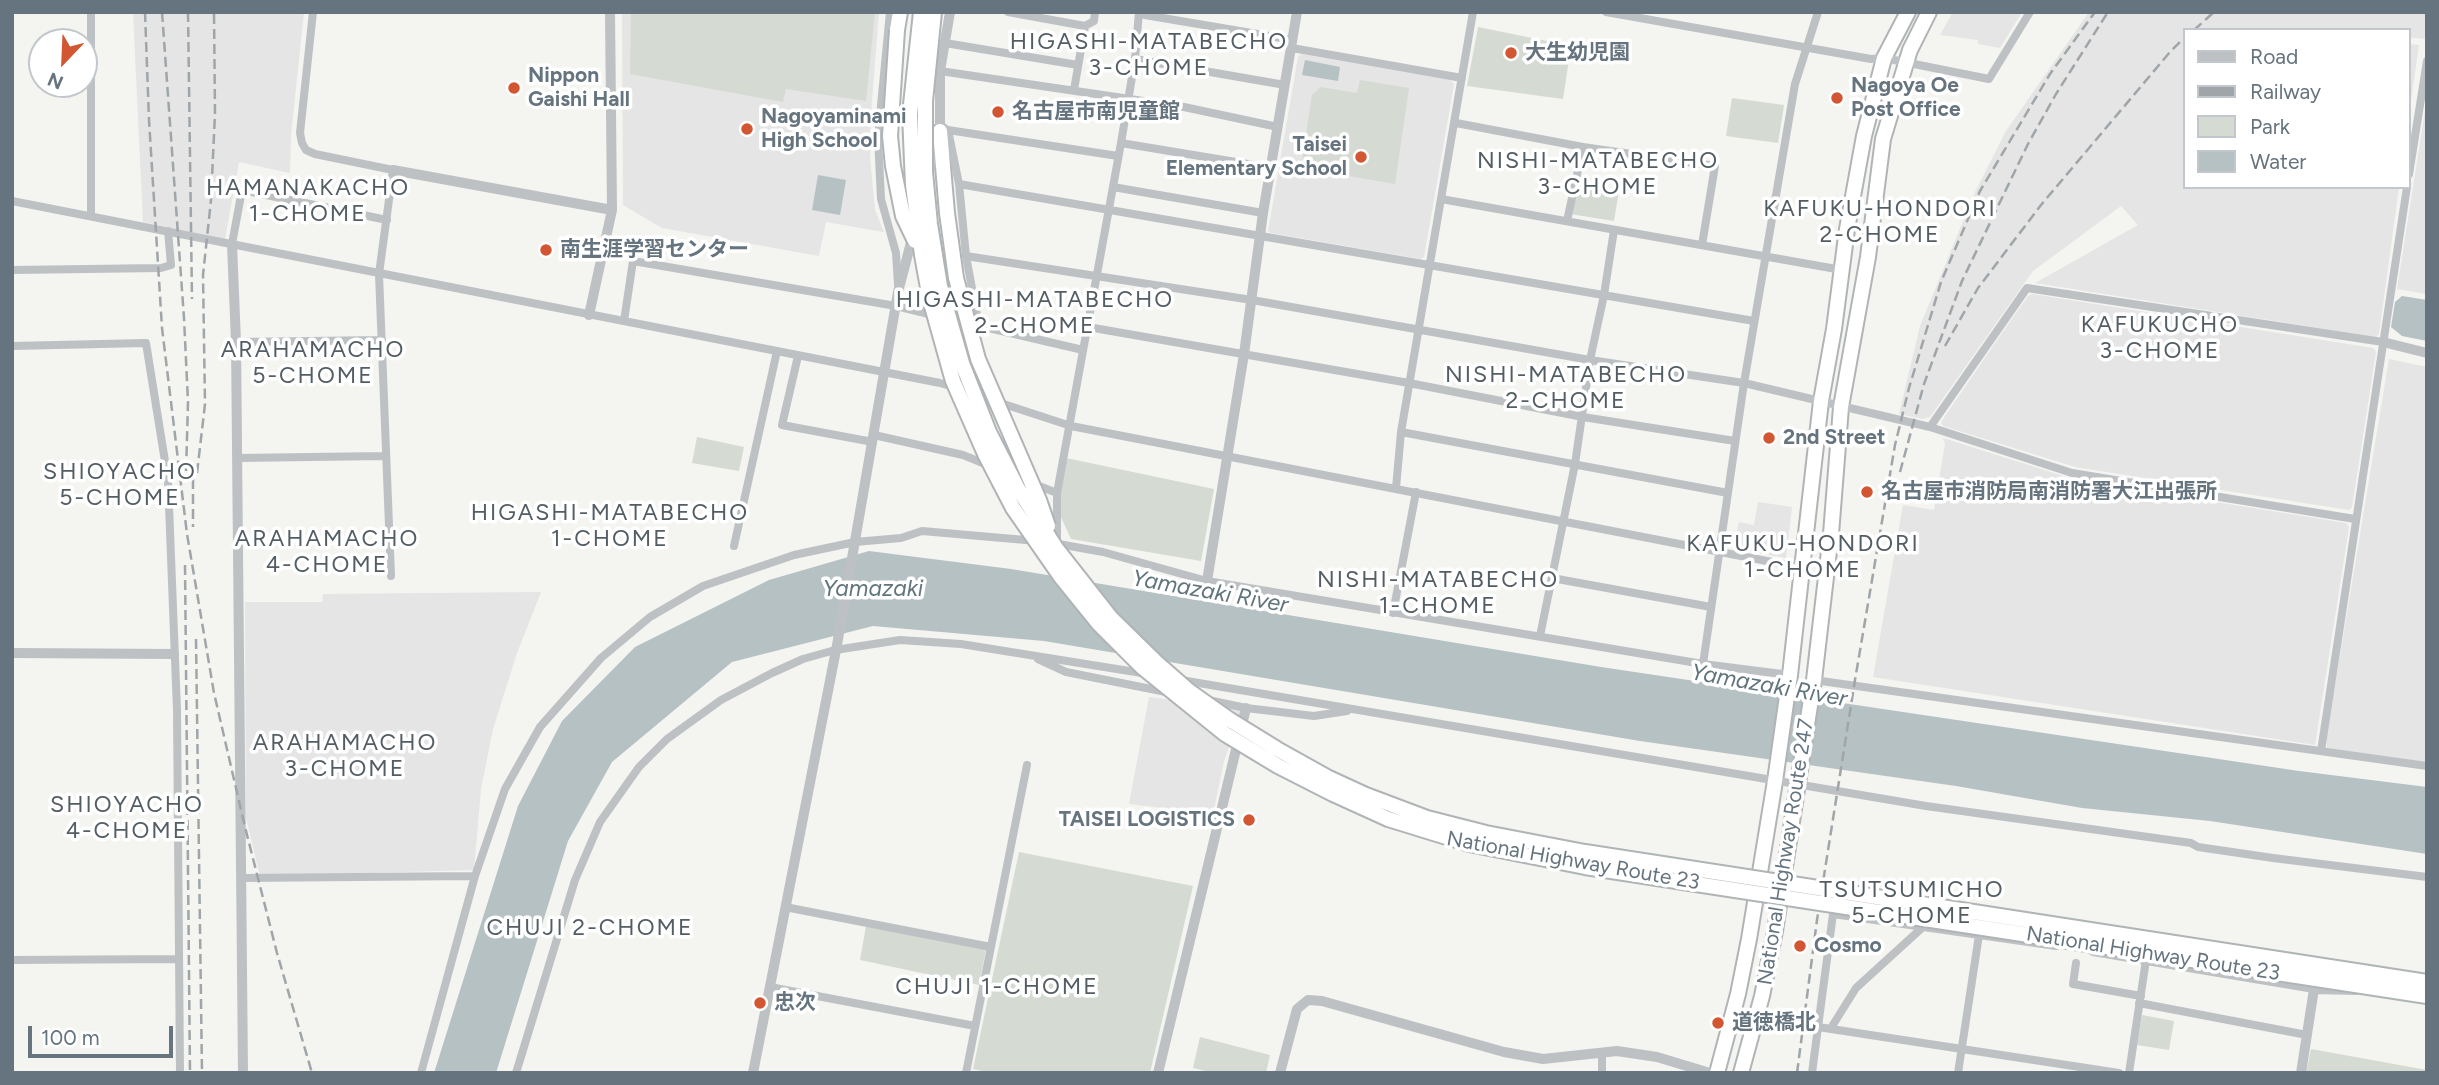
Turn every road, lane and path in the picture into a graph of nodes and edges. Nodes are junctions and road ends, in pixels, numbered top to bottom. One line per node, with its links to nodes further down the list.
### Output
1 (91, 12): 51 (street)
2 (313, 12): 42 (street)
3 (610, 12): 48 (street)
4 (890, 12): 67 (street)
5 (900, 12): 59 (highway, bridge)
6 (921, 12): 59 (highway, National Highway Route 23, bridge)
7 (934, 12): 110 (highway, National Highway Route 23, bridge)
8 (950, 12): 20 (street)
9 (1008, 12): 19 (street)
10 (1095, 12): 19 (street)
11 (1297, 12): 21 (street)
12 (1474, 12): 29 (street)
13 (1606, 12): 22 (street)
14 (1818, 12): 22 (street)
15 (1908, 12): 23 (highway, National Highway Route 247)
16 (1929, 12): 26 (highway, National Highway Route 247)
17 (2030, 12): 26 (street)
18 (1139, 13): 21 (street); 24 (street)
19 (1085, 26): 27 (street)
20 (945, 43): 27 (street); 28 (street)
21 (1293, 44): 29 (street); 30 (street)
22 (1806, 47): 23 (street); 60 (street)
23 (1884, 58): 26 (street); 64 (highway, National Highway Route 247)
24 (1135, 59): 30 (street); 33 (street)
25 (2427, 61): 32 (street)
26 (1905, 64): 91 (highway, National Highway Route 247)
27 (1078, 65): 31 (street)
28 (940, 71): 31 (street); 36 (street)
29 (1462, 78): 34 (street)
30 (1285, 85): 35 (street)
31 (1074, 90): 33 (street)
32 (2424, 95): 40 (street)
33 (1127, 98): 35 (street); 37 (street)
34 (1456, 123): 38 (street); 46 (street)
35 (1278, 127): 41 (street)
36 (943, 129): 39 (street); 43 (street); 67 (street); 110 (highway, bridge)
37 (1121, 142): 39 (street); 41 (street)
38 (1583, 147): 53 (street); 58 (street)
39 (1118, 156): 44 (street)
40 (2411, 163)
41 (1272, 168): 50 (street)
42 (393, 170): 48 (street); 52 (street)
43 (959, 184): 49 (street); 61 (street)
44 (1113, 187): 49 (street); 50 (street)
45 (2407, 189): 79 (street)
46 (1441, 199): 53 (street); 62 (street)
47 (12, 201): 51 (street)
48 (612, 210): 71 (street)
49 (1109, 210): 56 (street); 66 (street)
50 (1263, 213): 56 (street)
51 (91, 216): 55 (street)
52 (387, 220): 57 (street); 65 (street)
53 (1567, 221): 54 (street)
54 (1614, 230): 58 (street); 68 (street)
55 (168, 231): 57 (street); 63 (street)
56 (1260, 236): 62 (street); 69 (street)
57 (232, 244): 65 (street); 78 (street)
58 (1702, 246): 60 (street)
59 (922, 255): 147 (highway, National Highway Route 23, bridge)
60 (1765, 255): 64 (street); 73 (street)
61 (966, 256): 66 (street); 74 (street)
62 (1430, 266): 68 (street); 76 (street)
63 (12, 270)
64 (1842, 270): 90 (highway, National Highway Route 247)
65 (379, 274): 71 (street); 77 (street)
66 (1097, 276): 69 (street); 75 (street)
67 (898, 292): 70 (street)
68 (1604, 295): 73 (street); 86 (street)
69 (1252, 300): 76 (street); 84 (street)
70 (896, 306): 72 (street); 74 (street); 87 (street)
71 (589, 314): 72 (street)
72 (624, 321): 82 (street)
73 (1754, 321): 89 (street)
74 (979, 326): 81 (street)
75 (1088, 327): 81 (street); 84 (street)
76 (1419, 328): 86 (street); 88 (street)
77 (382, 340): 78 (street); 98 (street)
78 (236, 342): 100 (street)
79 (2383, 342): 83 (street); 94 (street); 106 (street)
80 (12, 346): 121 (street)
81 (1083, 350): 93 (street)
82 (777, 351): 85 (street); 109 (street)
83 (2427, 353)
84 (1244, 354): 88 (street); 99 (street)
85 (798, 356): 87 (street); 96 (street)
86 (1590, 360): 89 (street); 92 (street)
87 (886, 373): 93 (street); 96 (street)
88 (1409, 383): 92 (street); 95 (street)
89 (1744, 383): 90 (street); 97 (street)
90 (1821, 401): 91 (street); 112 (highway, National Highway Route 247)
91 (1841, 407): 94 (street); 125 (highway, National Highway Route 247)
92 (1583, 417): 97 (street); 101 (street)
93 (1071, 426): 99 (street); 104 (street)
94 (1930, 428): 106 (street)
95 (1401, 432): 101 (street); 102 (street)
96 (873, 438): 104 (street); 108 (street)
97 (1735, 441): 105 (street)
98 (385, 456): 100 (street); 113 (street)
99 (1226, 456): 102 (street); 115 (street)
100 (237, 458): 135 (street)
101 (1575, 464): 105 (street); 107 (street)
102 (1396, 488): 103 (street)
103 (1416, 492): 107 (street); 117 (street)
104 (1057, 493): 110 (street)
105 (1728, 493): 111 (street)
106 (2355, 519): 128 (street)
107 (1564, 522): 111 (street); 114 (street)
108 (854, 545): 110 (street); 119 (street); 133 (street)
109 (734, 546)
110 (1056, 546): 115 (street); 144 (highway, National Highway Route 23, bridge)
111 (1719, 550): 112 (street); 116 (street)
112 (1803, 568): 124 (highway, National Highway Route 247)
113 (391, 576)
114 (1552, 578): 116 (street); 118 (street)
115 (1207, 581): 117 (street)
116 (1711, 607): 123 (street)
117 (1393, 613): 118 (street)
118 (1540, 636): 123 (street)
119 (836, 648): 122 (street); 136 (street); 159 (street)
120 (12, 653): 121 (street)
121 (174, 654): 140 (street)
122 (1026, 654): 126 (street); 127 (street)
123 (1703, 664): 124 (street)
124 (1790, 679): 131 (highway, National Highway Route 247)
125 (1813, 683): 128 (street); 132 (highway, National Highway Route 247)
126 (1246, 708): 127 (street); 161 (street)
127 (1357, 710): 131 (street)
128 (2321, 751): 130 (street)
129 (1027, 765): 139 (street)
130 (2427, 766)
131 (1776, 776): 132 (street); 165 (highway, National Highway Route 247)
132 (1797, 777): 134 (street); 166 (highway, National Highway Route 247)
133 (475, 876): 135 (street); 158 (street)
134 (2427, 877)
135 (241, 878): 157 (street)
136 (785, 907): 139 (street); 145 (street)
137 (1924, 926): 138 (street); 150 (street); 151 (street)
138 (1979, 935): 142 (street); 153 (street)
139 (991, 947): 149 (street)
140 (178, 959): 141 (street); 156 (street)
141 (12, 960)
142 (2146, 960): 146 (street); 148 (street)
143 (2076, 963): 148 (street)
144 (2427, 982)
145 (770, 987): 149 (street); 155 (street)
146 (2314, 989): 147 (street); 152 (street)
147 (2427, 998)
148 (2140, 1000): 152 (street); 170 (street)
149 (975, 1027): 160 (street)
150 (1818, 1027): 151 (street); 167 (street)
151 (1831, 1028): 153 (street)
152 (2307, 1035): 171 (street)
153 (1962, 1048): 168 (street); 169 (street)
154 (1602, 1052): 162 (street); 163 (street); 164 (street)
155 (755, 1072)
156 (180, 1073)
157 (243, 1073)
158 (421, 1073)
159 (516, 1073)
160 (966, 1073)
161 (1158, 1073)
162 (1280, 1073)
163 (1602, 1073)
164 (1710, 1073)
165 (1717, 1073)
166 (1741, 1073)
167 (1812, 1073)
168 (1958, 1073)
169 (2119, 1073)
170 (2129, 1073)
171 (2301, 1073)

